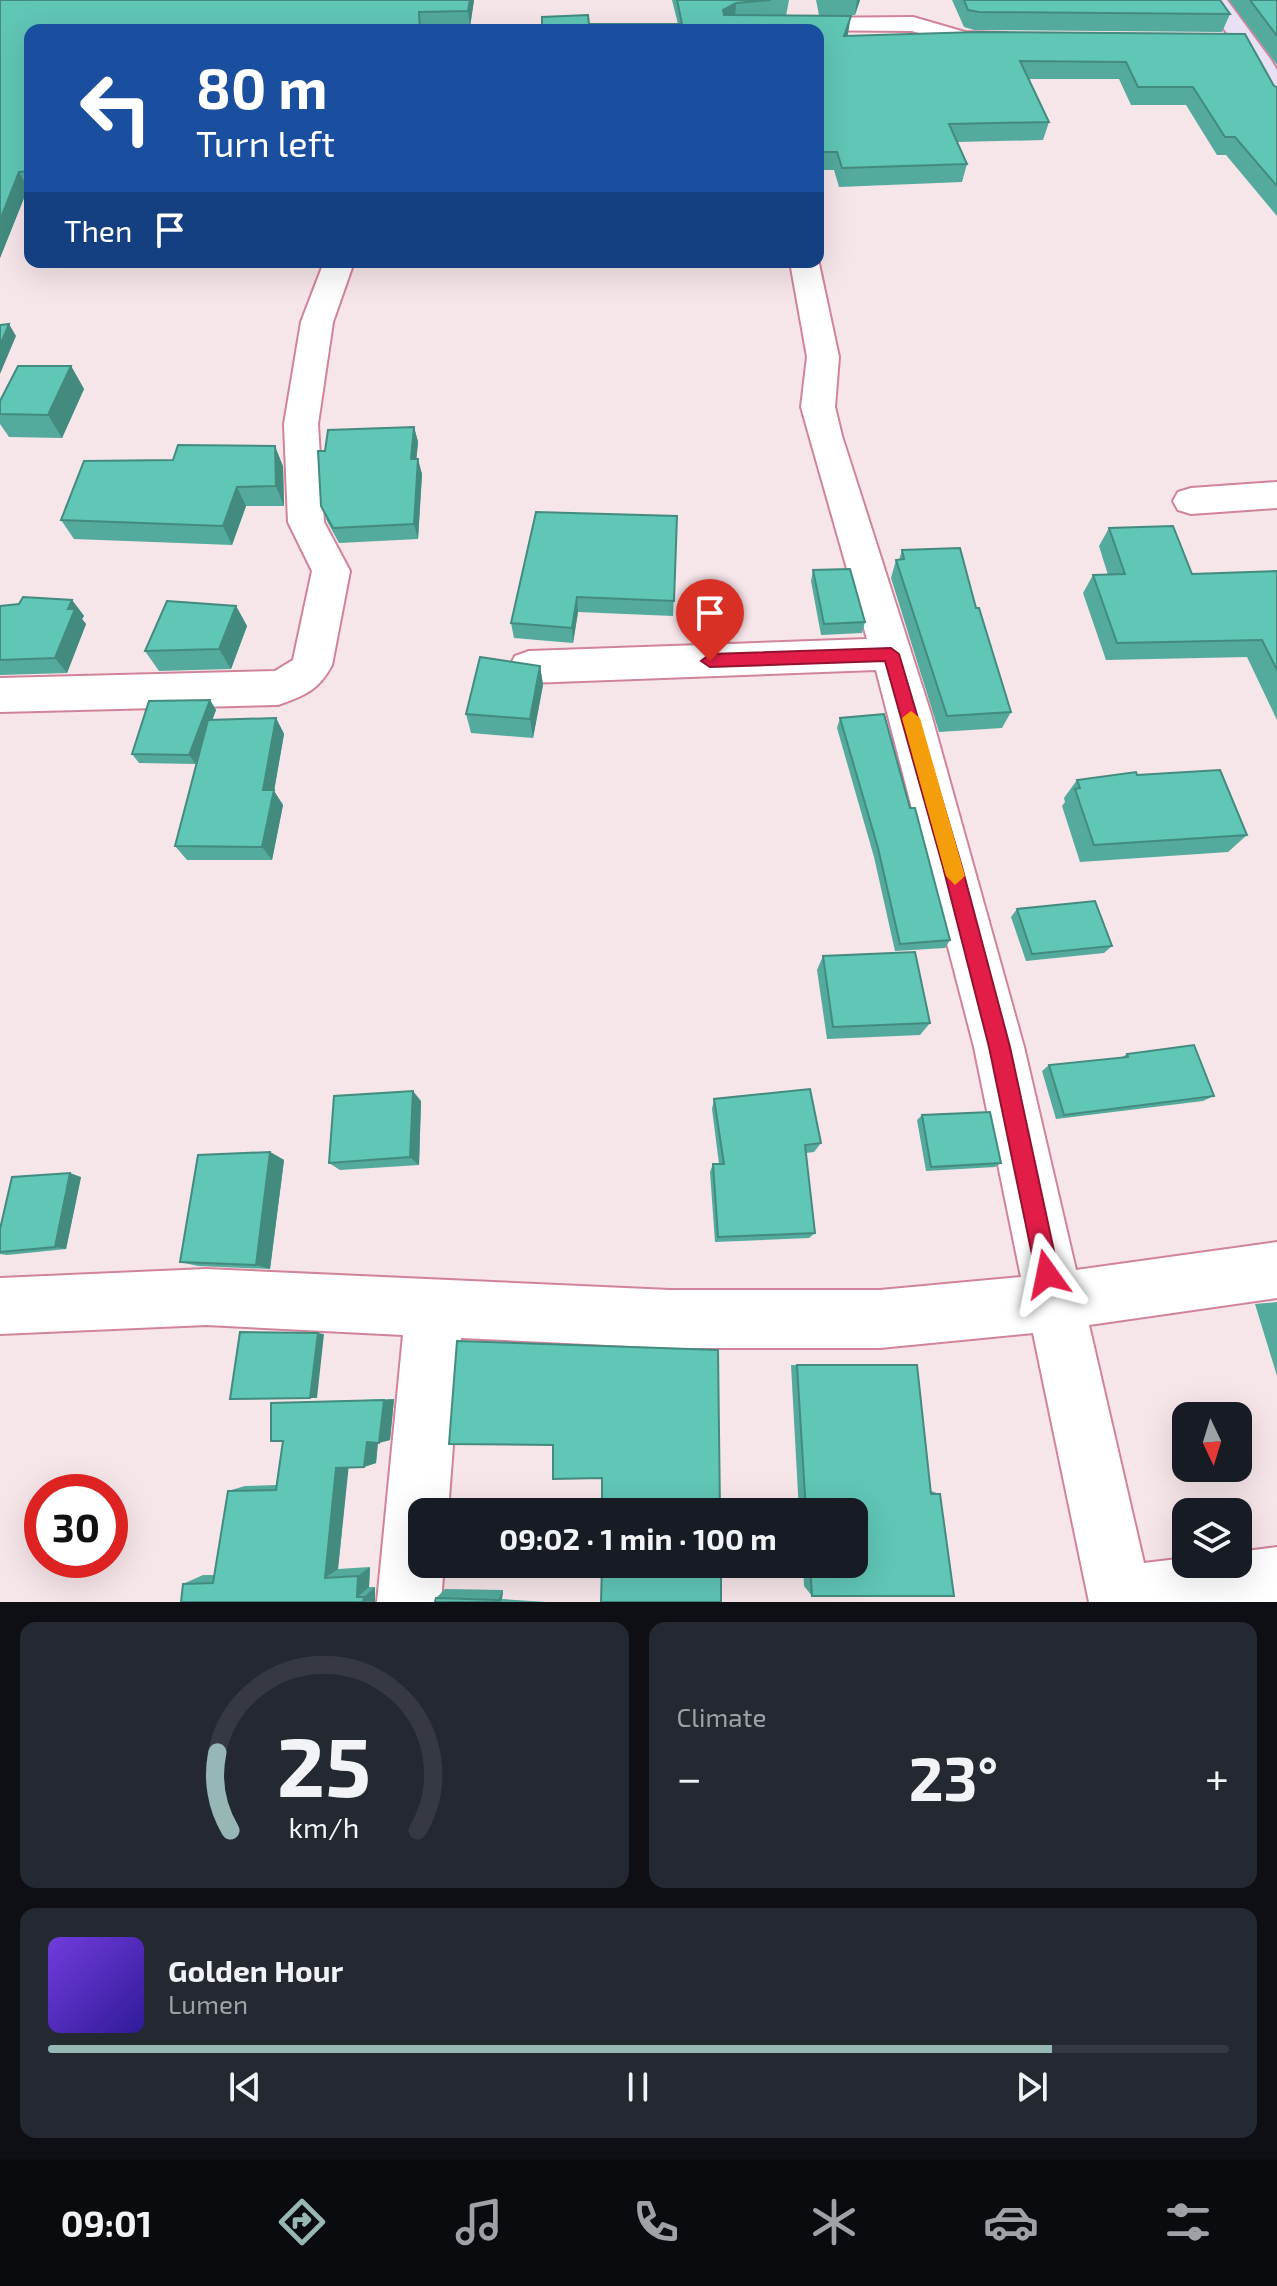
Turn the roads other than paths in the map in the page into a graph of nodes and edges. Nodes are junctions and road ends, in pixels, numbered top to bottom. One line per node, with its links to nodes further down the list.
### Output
1 (802, 0): 3 (street)
2 (1215, 0): 7 (street)
3 (798, 24)
4 (824, 25): 5 (street)
5 (1038, 40)
6 (1213, 42): 7 (street)
7 (1245, 42): 8 (street)
8 (1277, 97)
9 (336, 268): 15 (street)
10 (806, 268): 13 (street)
11 (1277, 495): 12 (street)
12 (1191, 501)
13 (891, 654): 14 (street); 17 (street)
14 (529, 667)
15 (0, 695)
16 (1277, 1270): 17 (street)
17 (1054, 1302): 19 (street); 21 (street)
18 (0, 1306): 19 (street)
19 (434, 1310): 22 (street)
20 (1277, 1579): 21 (street)
21 (1121, 1600)
22 (409, 1602)

